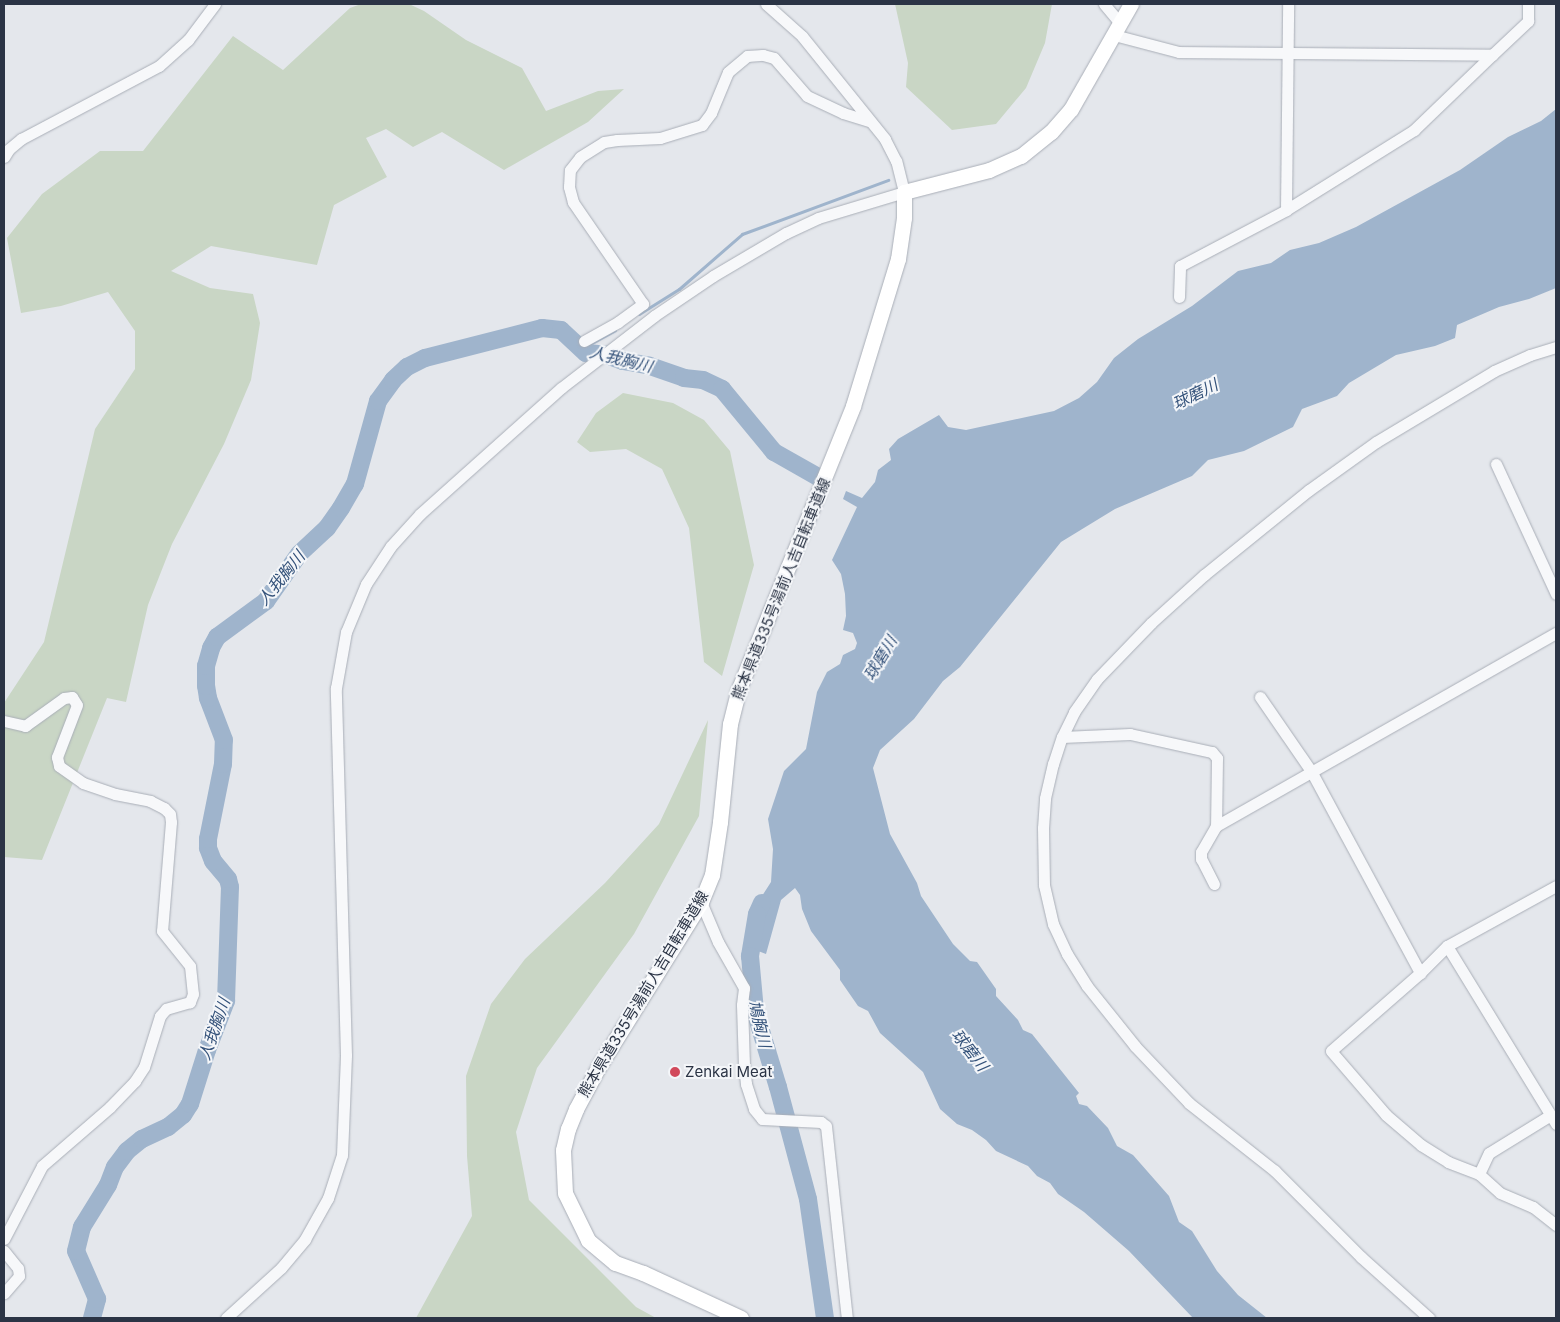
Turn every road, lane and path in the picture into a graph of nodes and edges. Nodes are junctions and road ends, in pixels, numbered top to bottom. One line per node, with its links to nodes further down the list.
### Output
1 (215, 4): 11 (street)
2 (766, 4): 10 (street)
3 (1104, 4): 7 (street)
4 (1131, 4): 7 (main road)
5 (1288, 4): 8 (street)
6 (1528, 4): 9 (street)
7 (1117, 29): 8 (street); 12 (main road)
8 (1287, 54): 9 (street); 13 (street)
9 (1492, 55): 13 (street)
10 (870, 122): 12 (street); 15 (street)
11 (4, 157)
12 (904, 192): 27 (main road, 熊本県道335号湯前人吉自転車道線); 36 (street)
13 (1286, 210): 14 (street)
14 (1179, 297)
15 (584, 341)
16 (1556, 347): 22 (street)
17 (1496, 464): 18 (street)
18 (1555, 587)
19 (1556, 633): 23 (street)
20 (1260, 697): 23 (street)
21 (4, 721): 33 (street)
22 (1062, 737): 24 (street); 39 (street)
23 (1311, 771): 24 (street); 29 (street)
24 (1216, 826): 25 (street)
25 (1214, 884)
26 (1556, 886): 28 (street)
27 (701, 902): 37 (main road, 熊本県道335号湯前人吉自転車道線); 38 (street)
28 (1447, 946): 29 (street); 30 (street)
29 (1420, 973): 31 (street)
30 (1553, 1120): 31 (street)
31 (1479, 1174): 32 (street)
32 (1556, 1224)
33 (4, 1239)
34 (4, 1251): 35 (street)
35 (4, 1293)
36 (226, 1318)
37 (741, 1318)
38 (847, 1318)
39 (1429, 1318)

